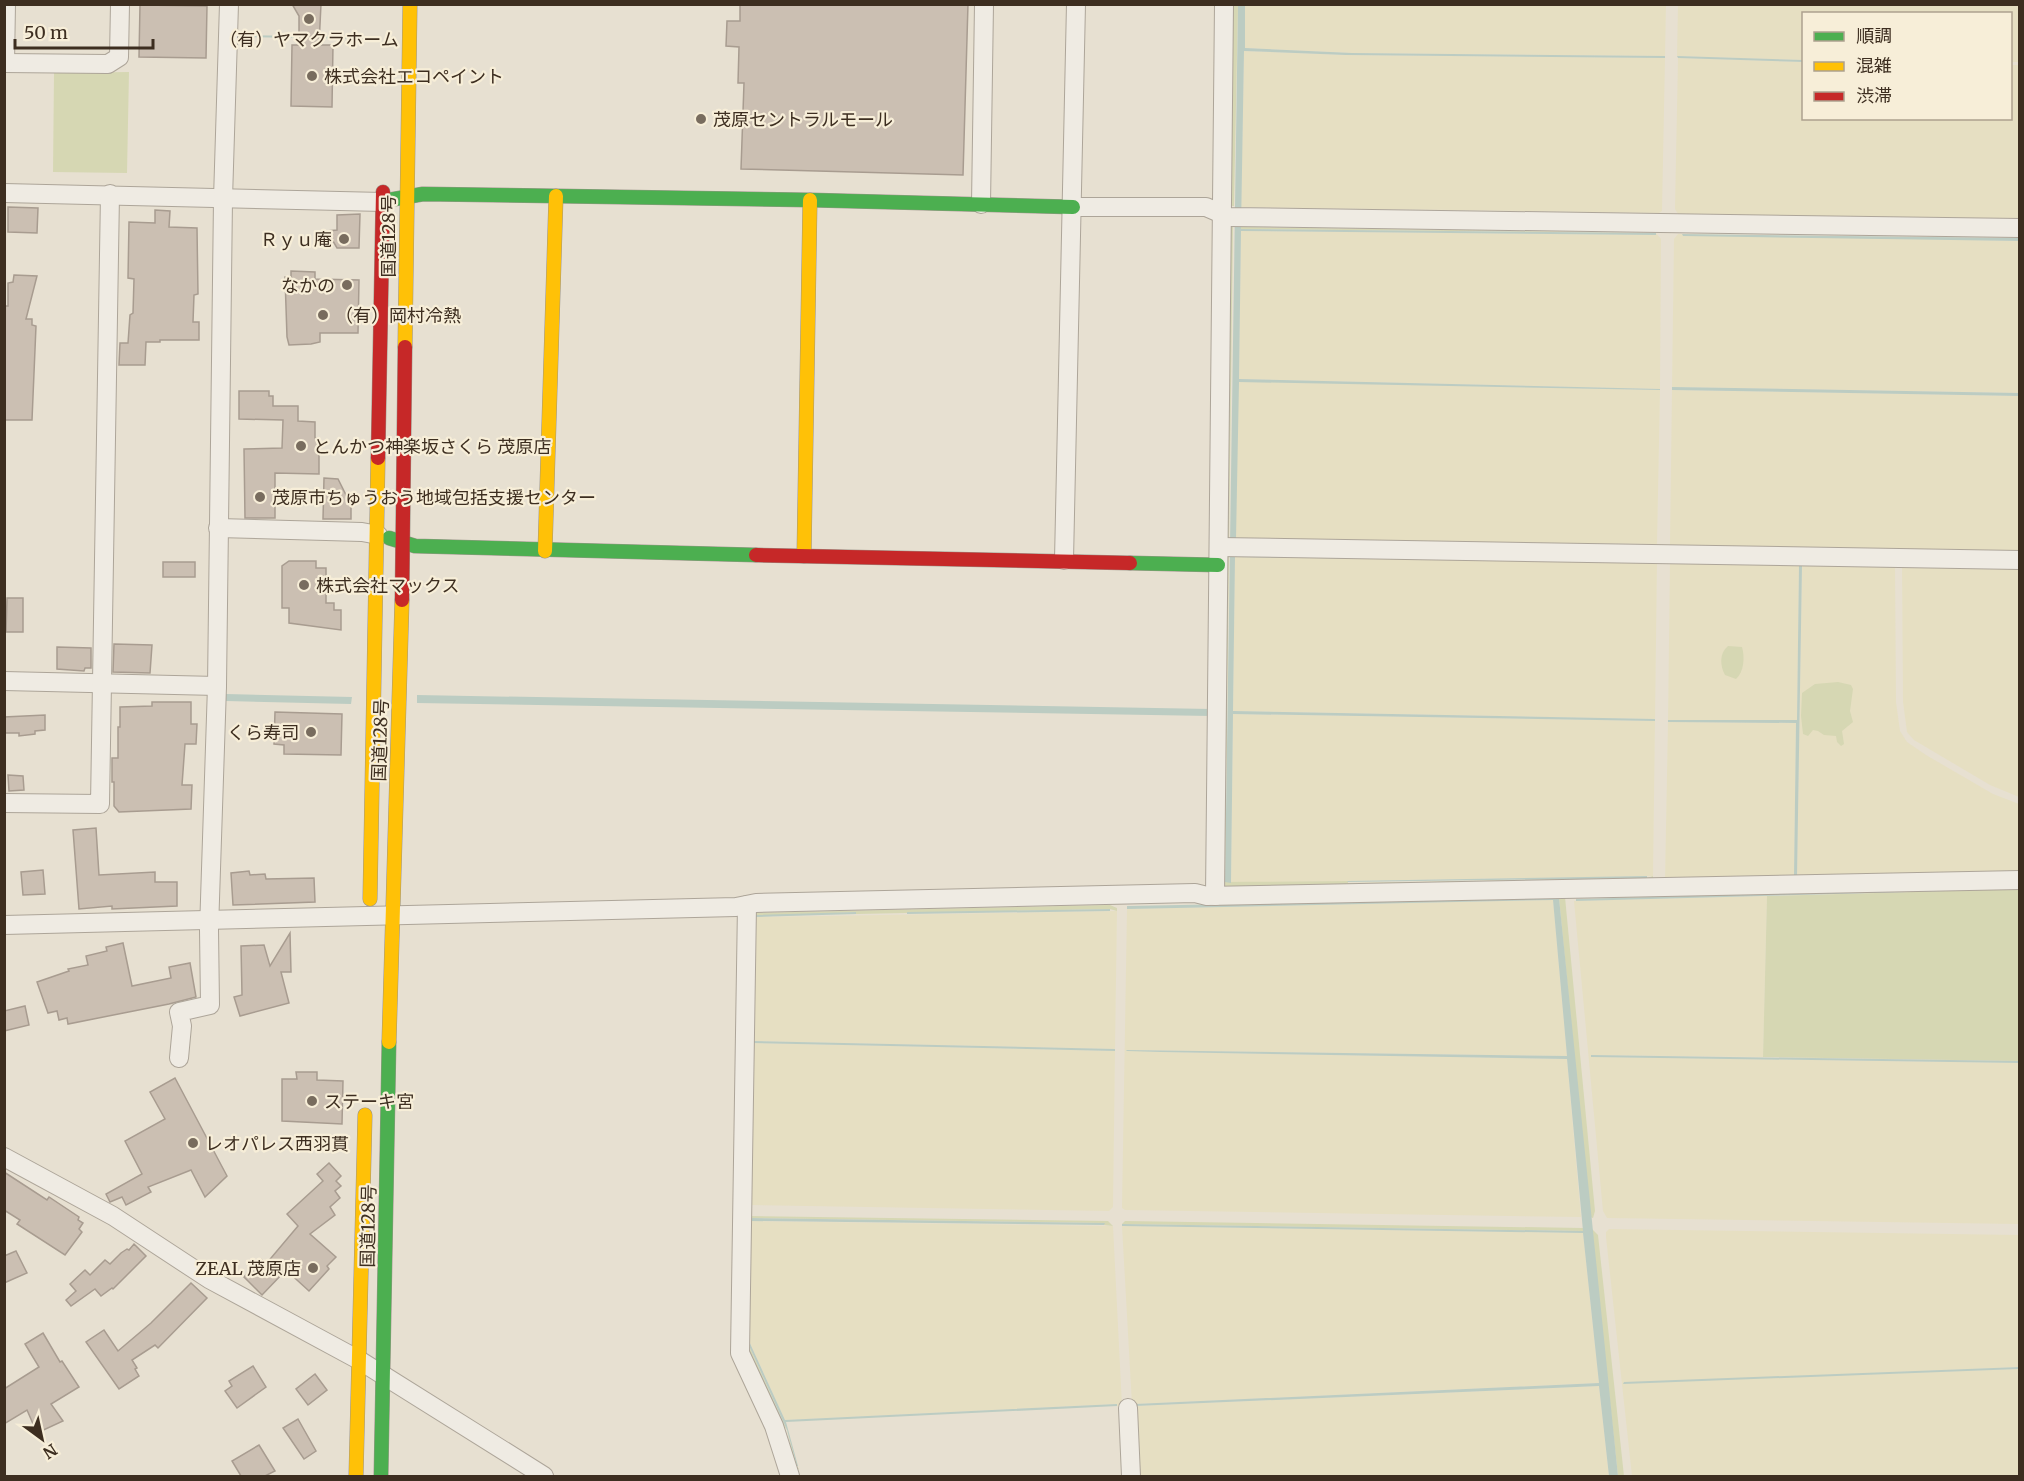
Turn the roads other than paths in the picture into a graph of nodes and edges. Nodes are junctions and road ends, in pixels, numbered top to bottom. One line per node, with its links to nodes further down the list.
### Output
1 (6, 4): 8 (street)
2 (120, 4): 8 (street)
3 (229, 4): 14 (street)
4 (410, 4): 13 (main road, 国道128号)
5 (984, 4): 17 (street)
6 (1076, 4): 18 (street)
7 (1224, 4): 19 (street)
8 (5, 63)
9 (383, 179): 16 (main road, 国道128号)
10 (4, 193): 11 (street)
11 (110, 194): 14 (street); 30 (street)
12 (556, 196): 13 (main road); 15 (main road); 24 (main road)
13 (406, 197): 16 (main road); 23 (main road, 国道128号)
14 (222, 199): 16 (street); 21 (street)
15 (810, 200): 17 (main road); 25 (main road)
16 (383, 202): 22 (main road, 国道128号)
17 (981, 204): 18 (main road)
18 (1073, 207): 19 (street); 27 (street)
19 (1222, 213): 20 (street); 26 (street)
20 (2019, 228)
21 (218, 528): 22 (street); 31 (street)
22 (378, 535): 23 (main road); 38 (main road, 国道128号)
23 (404, 543): 24 (main road); 36 (main road, 国道128号)
24 (545, 551): 25 (main road)
25 (804, 556): 27 (main road)
26 (1218, 556): 27 (main road); 28 (street); 34 (street)
27 (1064, 560)
28 (2019, 560)
29 (4, 681): 30 (street)
30 (102, 684): 31 (street); 32 (street)
31 (217, 686): 37 (street)
32 (4, 802)
33 (2019, 880): 34 (street)
34 (1215, 896): 35 (street)
35 (747, 905): 36 (street); 49 (street)
36 (392, 914): 38 (street); 44 (main road, 国道128号)
37 (210, 920): 38 (street); 39 (street); 40 (street)
38 (369, 921)
39 (4, 925)
40 (179, 1058)
41 (365, 1103): 43 (main road, 国道128号)
42 (4, 1157): 43 (street)
43 (359, 1360): 44 (street); 46 (main road, 国道128号)
44 (382, 1375): 47 (main road, 国道128号); 48 (street)
45 (1128, 1408): 50 (street)
46 (356, 1476)
47 (381, 1476)
48 (544, 1476)
49 (790, 1476)
50 (1131, 1476)

